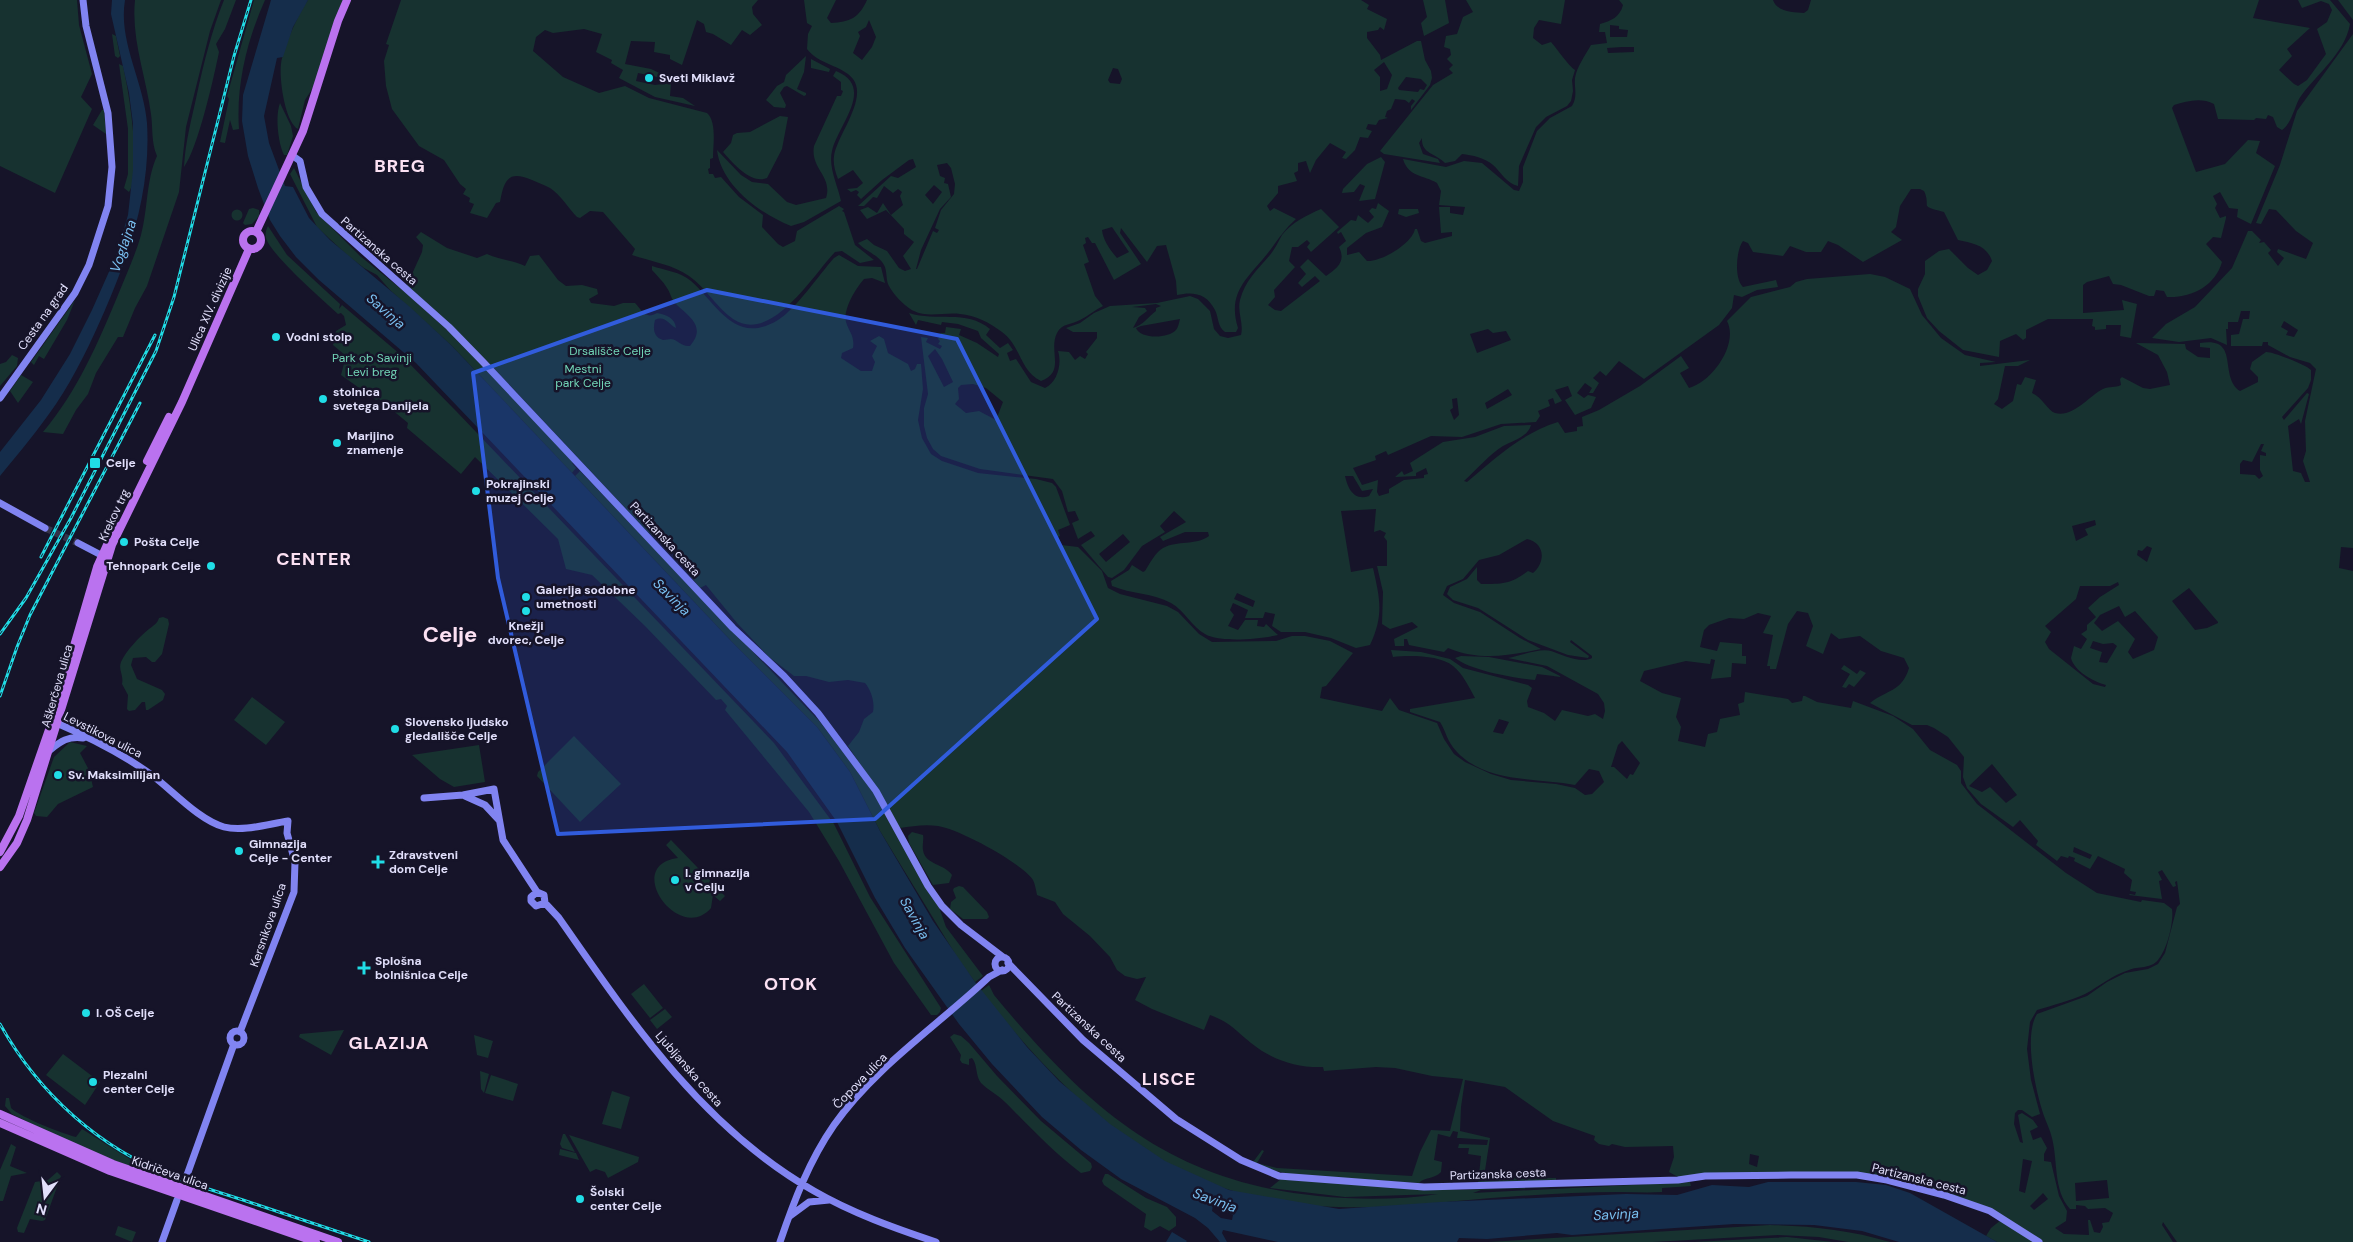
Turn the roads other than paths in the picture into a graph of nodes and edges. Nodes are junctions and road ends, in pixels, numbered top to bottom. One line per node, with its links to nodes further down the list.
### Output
1 (83, 0): 7 (street, Cesta na grad)
2 (347, 0): 3 (main road)
3 (291, 159): 4 (main road); 25 (street, Partizanska cesta)
4 (256, 232): 5 (main road); 5 (main road)
5 (249, 249): 6 (main road, Ulica XIV. divizije)
6 (190, 379): 8 (main road, Ulica XIV. divizije); 9 (main road, Ulica XIV. divizije)
7 (0, 398)
8 (141, 483): 13 (main road, Krekov trg)
9 (130, 496): 13 (main road, Krekov trg)
10 (0, 503): 11 (street)
11 (45, 528)
12 (78, 543): 13 (street)
13 (104, 556): 14 (main road, Aškerčeva ulica)
14 (55, 723): 15 (street, Levstikova ulica); 16 (main road, Aškerčeva ulica); 21 (main road, Aškerčeva ulica)
15 (89, 738): 16 (street); 20 (street, Levstikova ulica)
16 (50, 750): 22 (main road, Aškerčeva ulica)
17 (463, 795): 18 (street); 19 (street); 19 (street, Ljubljanska cesta)
18 (424, 798)
19 (499, 820): 23 (street, Ljubljanska cesta)
20 (288, 822): 28 (street, Kersnikova ulica)
21 (0, 852)
22 (0, 867)
23 (537, 892): 24 (street, Ljubljanska cesta); 24 (street, Ljubljanska cesta)
24 (545, 903): 29 (street, Ljubljanska cesta)
25 (1002, 964): 29 (street, Čopova ulica); 38 (street, Partizanska cesta)
26 (0, 1114): 35 (main road, Kidričeva ulica)
27 (0, 1123): 34 (main road, Kidričeva ulica)
28 (187, 1175)
29 (801, 1183): 31 (street, Ljubljanska cesta); 32 (street, Čopova ulica)
30 (177, 1200): 33 (street)
31 (830, 1200): 32 (street); 37 (street, Ljubljanska cesta)
32 (787, 1221): 36 (street, Čopova ulica)
33 (162, 1242)
34 (316, 1242)
35 (338, 1242)
36 (780, 1242)
37 (936, 1242)
38 (2039, 1242)

